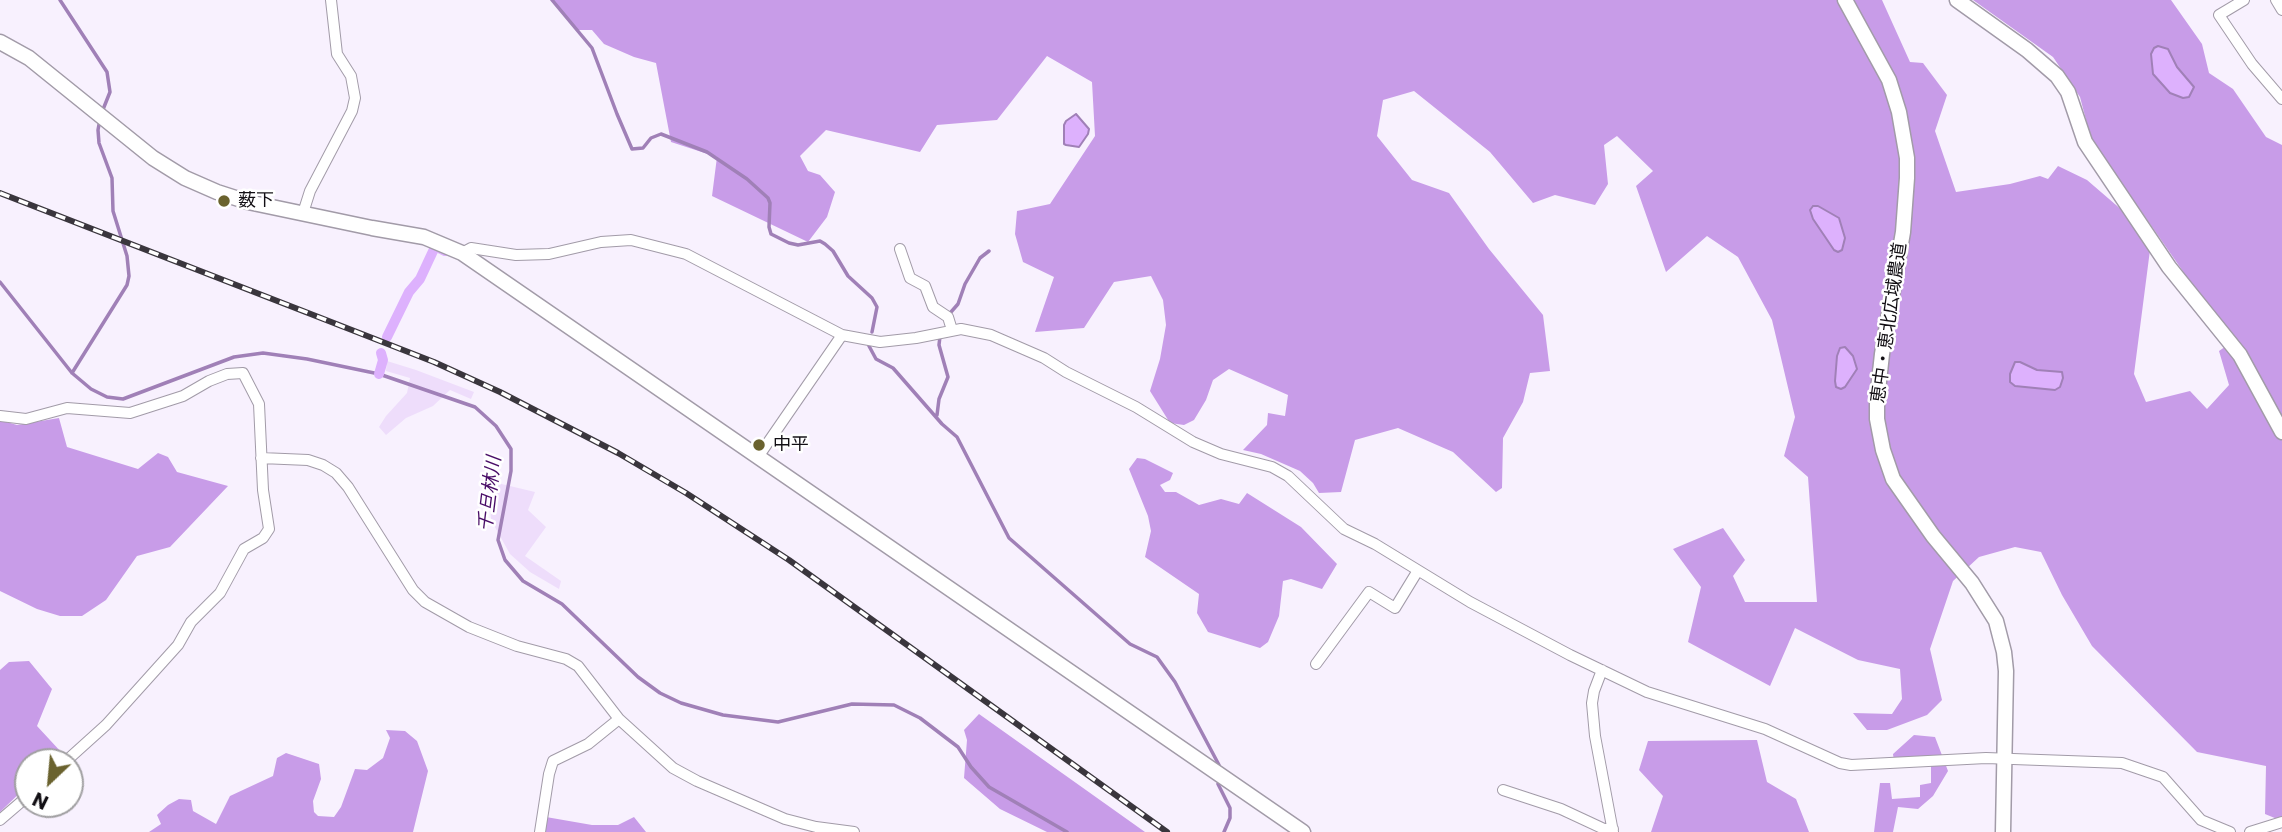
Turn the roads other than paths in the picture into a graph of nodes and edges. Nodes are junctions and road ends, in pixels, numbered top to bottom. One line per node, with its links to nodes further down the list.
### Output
1 (331, 0): 9 (street)
2 (1846, 0): 23 (street, 恵中・恵北広域農道)
3 (1957, 0): 15 (street)
4 (2244, 0): 8 (street)
5 (2276, 0): 6 (street)
6 (2282, 10)
7 (0, 42): 9 (street)
8 (2282, 99)
9 (303, 213): 11 (street)
10 (901, 249): 12 (street)
11 (463, 253): 13 (street); 16 (street)
12 (952, 330): 13 (street); 18 (street)
13 (842, 335): 16 (street)
14 (0, 416): 17 (street)
15 (2282, 432)
16 (758, 457): 31 (street)
17 (261, 458): 21 (street); 22 (street)
18 (1417, 572): 19 (street); 20 (street)
19 (1316, 664)
20 (1602, 670): 23 (street); 28 (street)
21 (619, 719): 29 (street); 30 (street)
22 (81, 748)
23 (2003, 759): 32 (street, 恵中・恵北広域農道); 33 (street)
24 (1503, 790): 28 (street)
25 (14, 808): 26 (street)
26 (0, 820)
27 (2282, 822): 34 (street)
28 (1613, 830)
29 (540, 832)
30 (854, 832)
31 (1303, 832)
32 (2003, 832)
33 (2230, 832)
34 (2250, 832)

